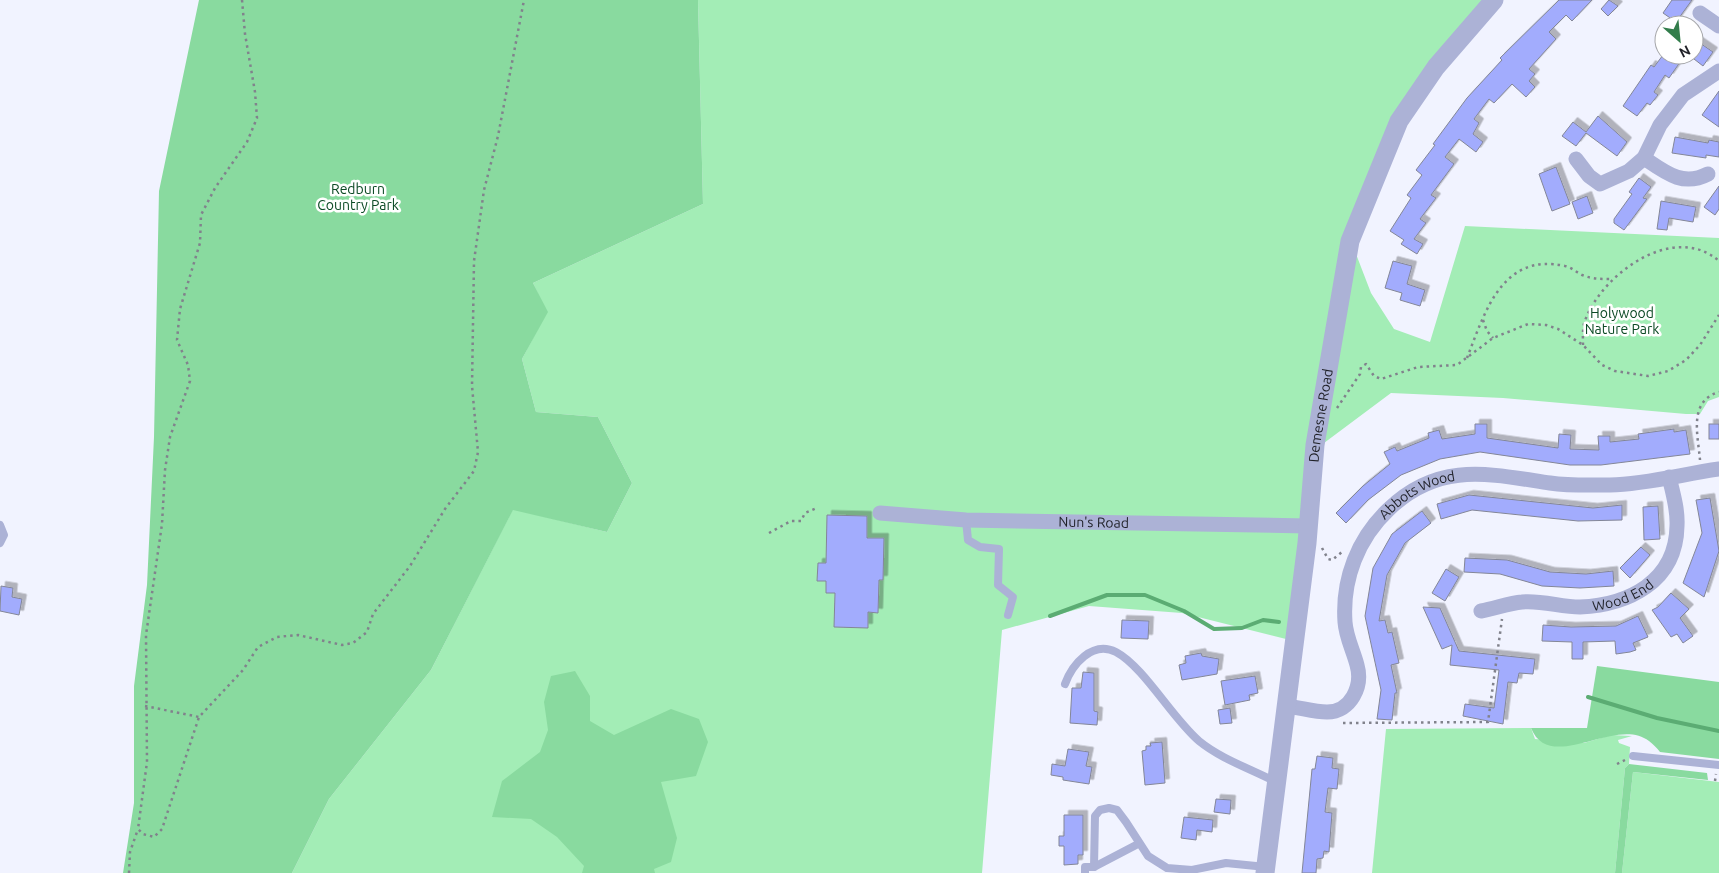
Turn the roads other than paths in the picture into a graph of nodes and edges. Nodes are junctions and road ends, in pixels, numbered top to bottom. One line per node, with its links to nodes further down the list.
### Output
1 (1494, 0): 13 (street, Demesne Road)
2 (1700, 13): 3 (street)
3 (1719, 26)
4 (1719, 70): 5 (street)
5 (1644, 158): 6 (street); 7 (street)
6 (1576, 159)
7 (1708, 174)
8 (1719, 469): 9 (street, Abbots Wood)
9 (1670, 477): 15 (street, Wood End); 18 (street, Abbots Wood)
10 (880, 513): 11 (street, Nun's Road)
11 (966, 520): 13 (street, Nun's Road); 16 (lane)
12 (0, 525): 14 (lane)
13 (1307, 534): 18 (street, Demesne Road)
14 (0, 543)
15 (1481, 611)
16 (1008, 615)
17 (1065, 684): 21 (lane)
18 (1285, 706): 21 (street, Demesne Road)
19 (1633, 756): 20 (lane)
20 (1719, 765)
21 (1276, 782): 24 (street, Demesne Road)
22 (1138, 844): 23 (lane); 23 (lane); 24 (lane)
23 (1094, 866): 25 (lane)
24 (1266, 870)
25 (1085, 873)

